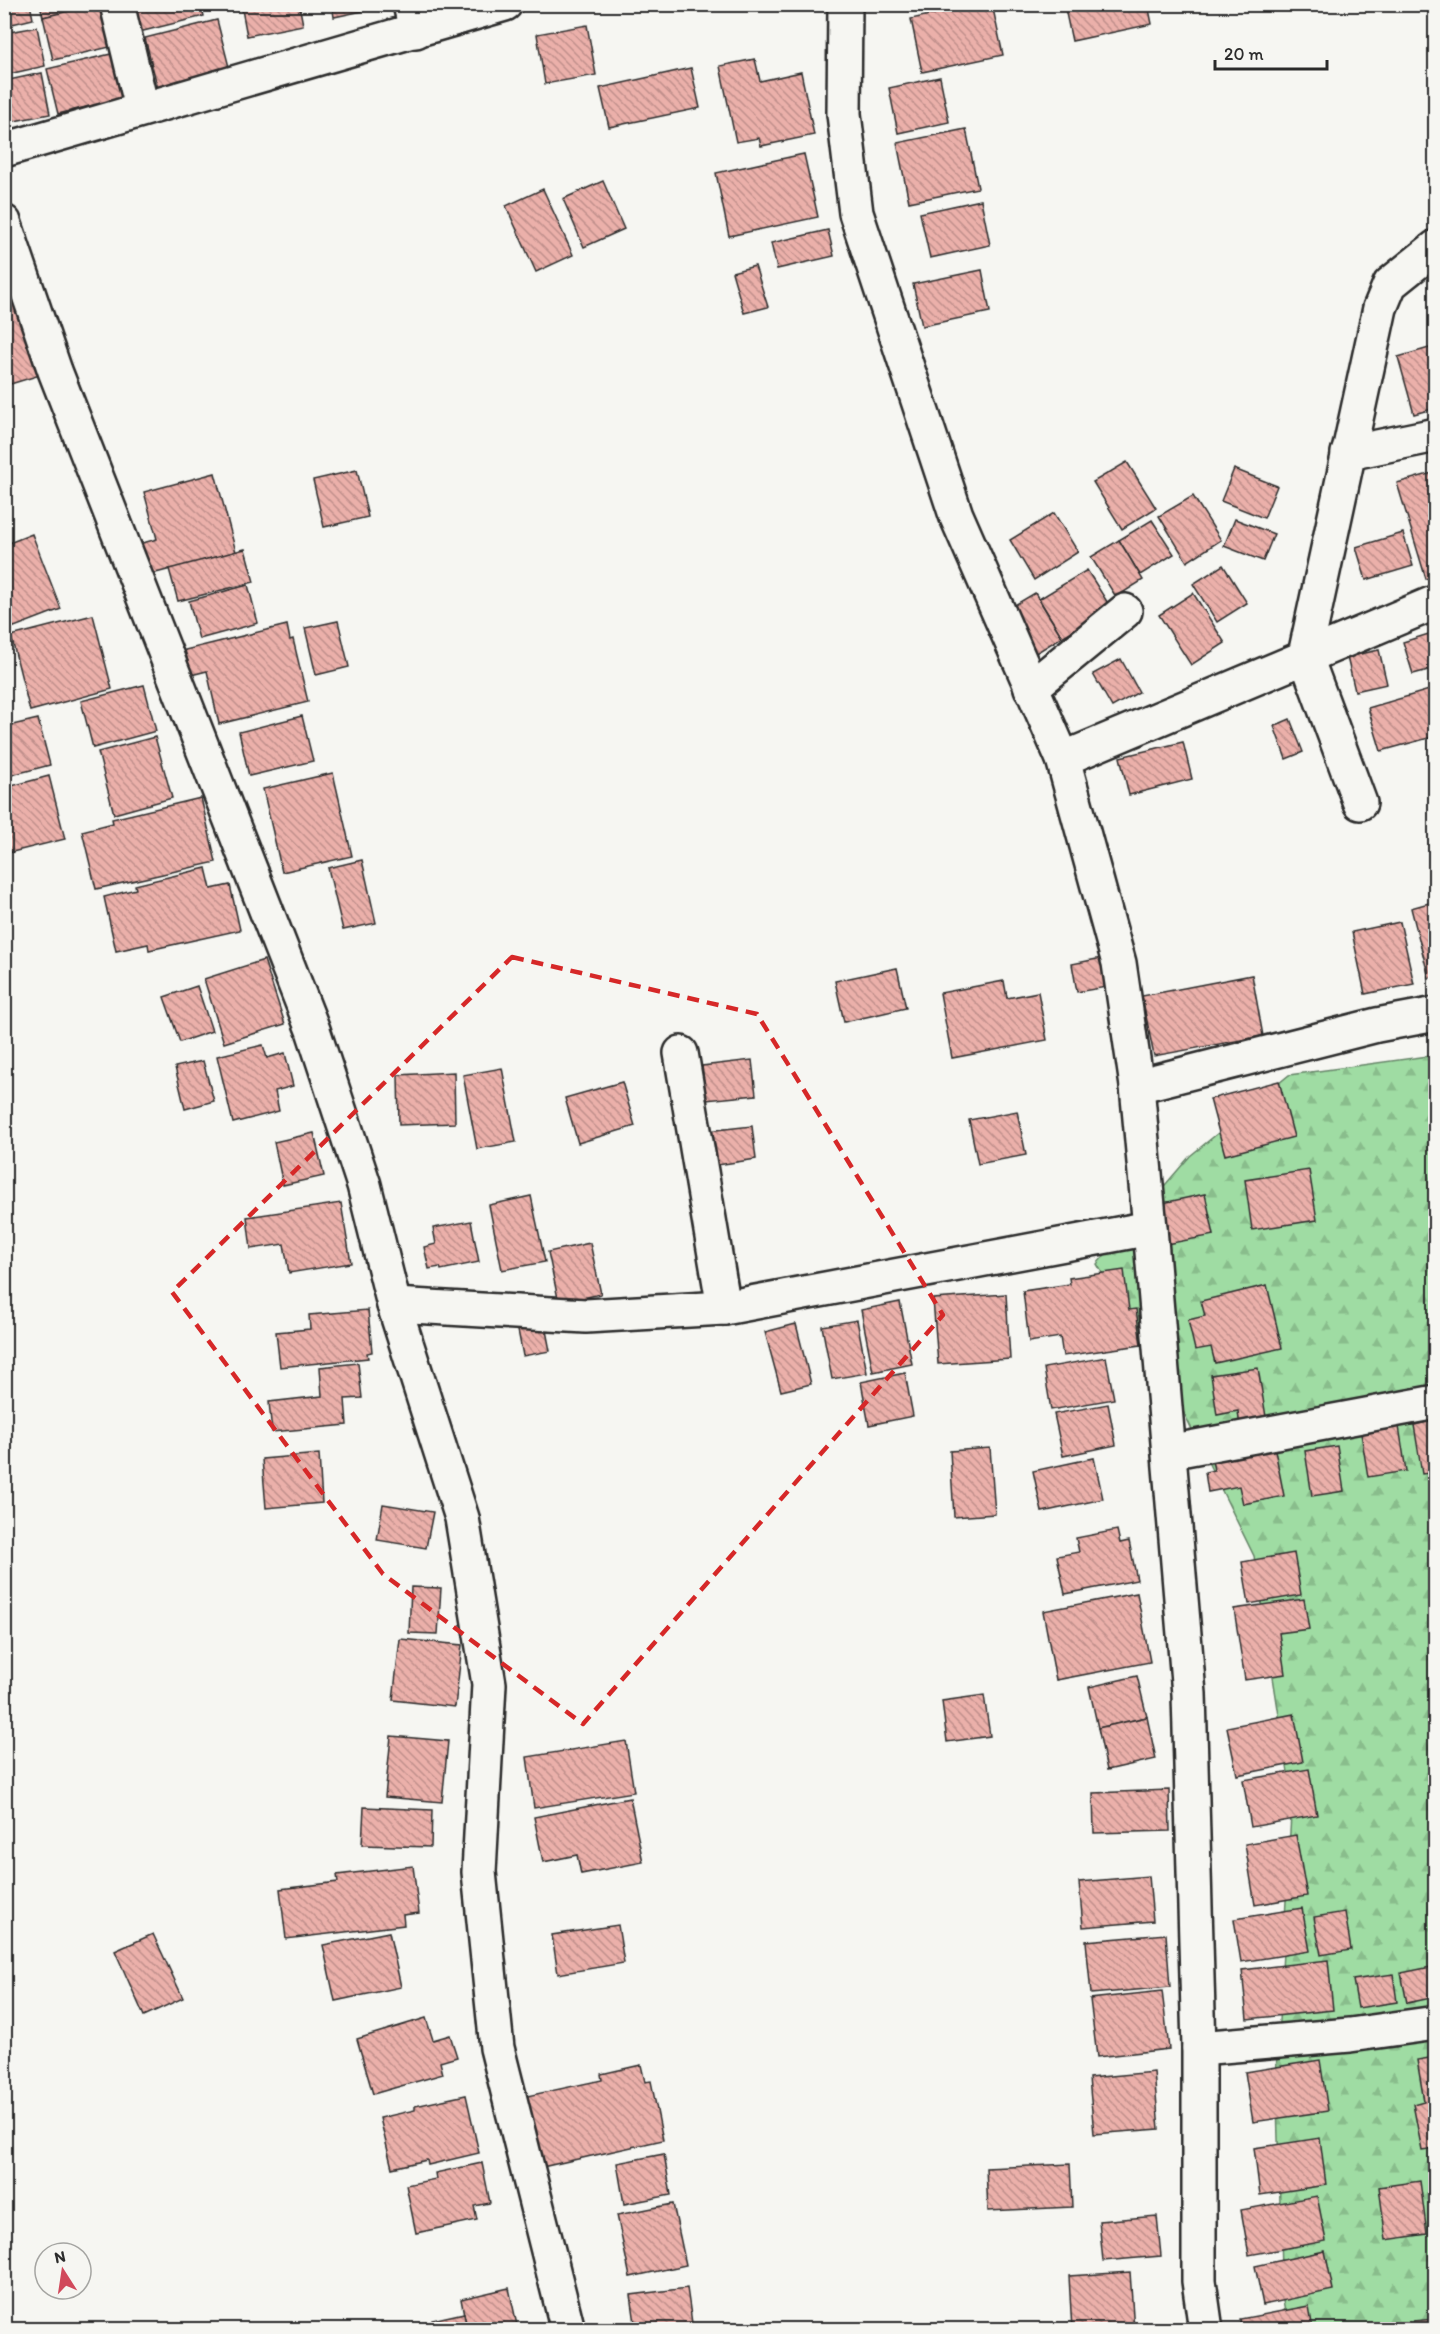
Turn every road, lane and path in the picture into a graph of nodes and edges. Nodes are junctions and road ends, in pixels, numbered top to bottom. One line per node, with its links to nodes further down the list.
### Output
1 (117, 4): 5 (street)
2 (505, 4): 4 (street)
3 (845, 5): 14 (street)
4 (413, 18): 5 (street)
5 (142, 108): 6 (street)
6 (4, 150)
7 (4, 222): 21 (street)
8 (1436, 247): 10 (street)
9 (1436, 435): 10 (street)
10 (1348, 453): 13 (street)
11 (1436, 602): 13 (street)
12 (1125, 611): 14 (street)
13 (1305, 656): 15 (street); 16 (street)
14 (1031, 688): 15 (street)
15 (1063, 759): 19 (street)
16 (1360, 803)
17 (1436, 1014): 19 (street)
18 (681, 1053): 22 (street)
19 (1137, 1086): 20 (street)
20 (1150, 1228): 22 (street); 24 (street)
21 (394, 1305): 22 (street); 27 (street)
22 (724, 1308)
23 (1436, 1402): 24 (street)
24 (1169, 1452): 26 (street)
25 (1436, 2023): 26 (street)
26 (1199, 2048): 28 (street)
27 (568, 2330)
28 (1206, 2330)

